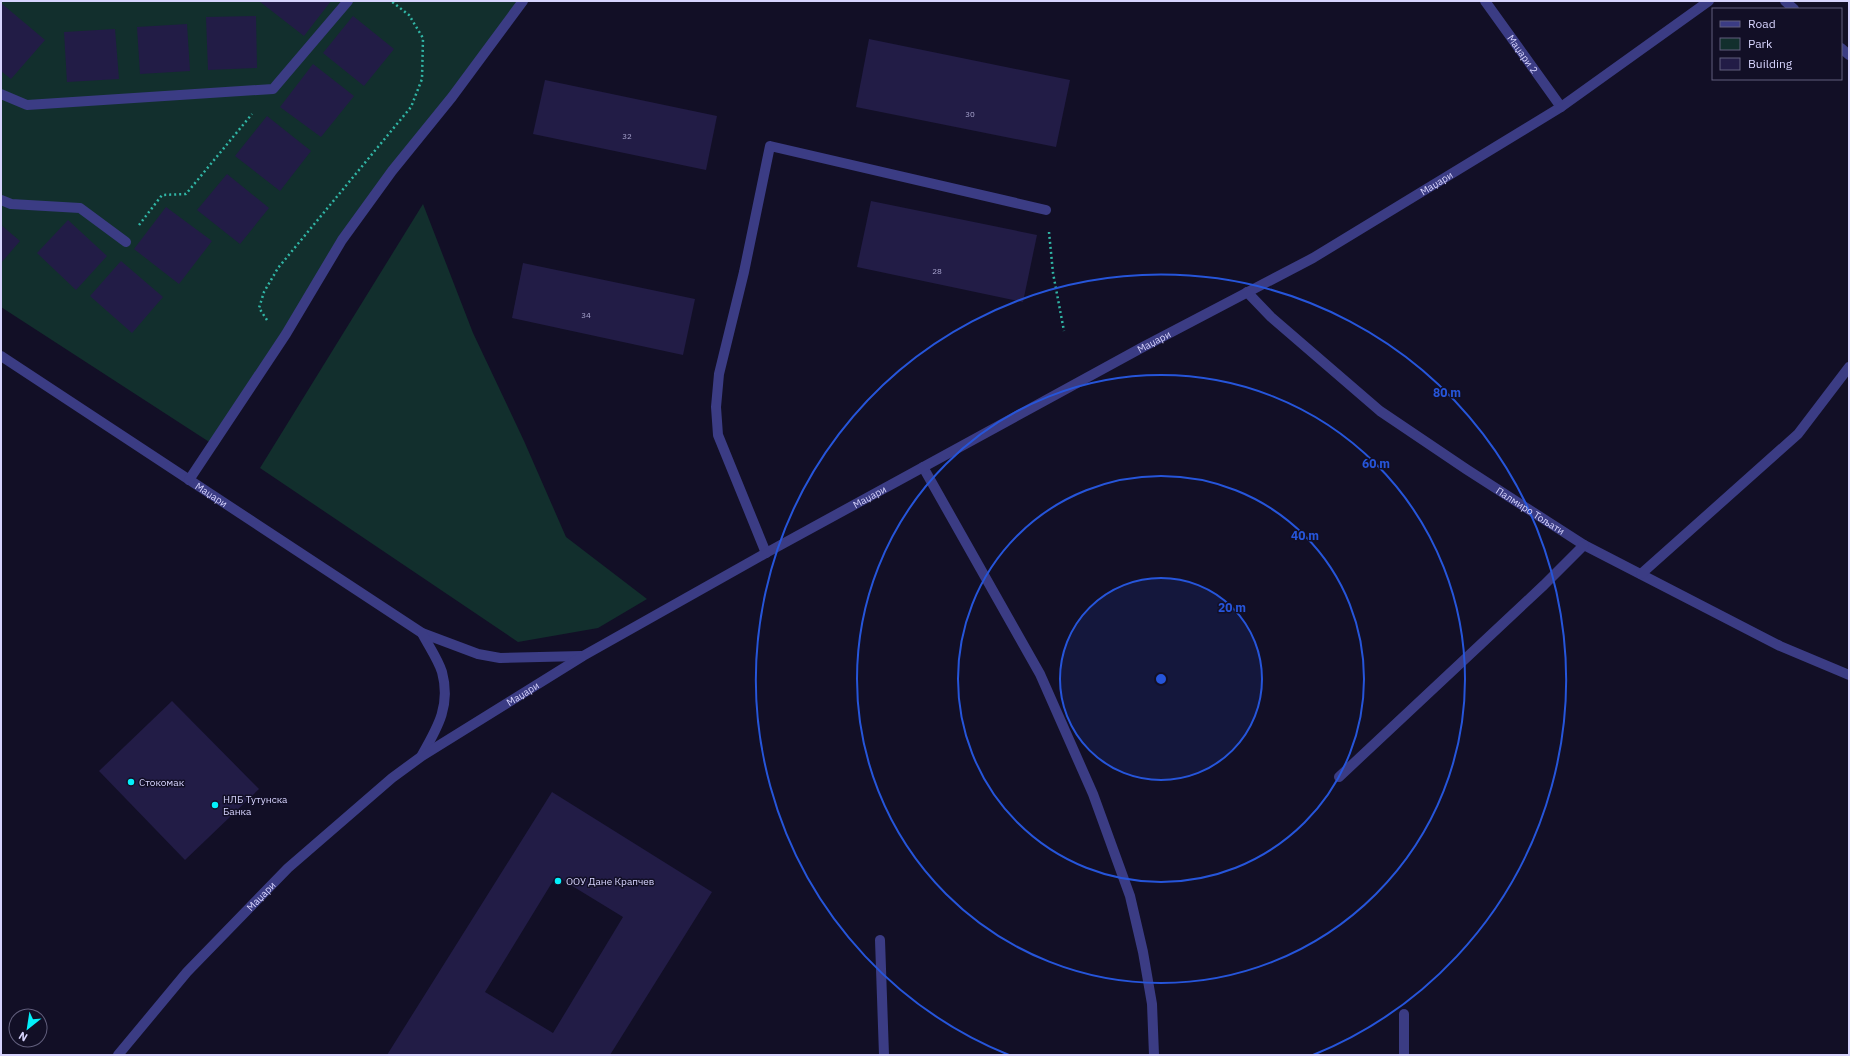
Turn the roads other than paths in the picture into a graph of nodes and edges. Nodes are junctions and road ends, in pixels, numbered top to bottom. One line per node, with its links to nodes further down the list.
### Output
1 (348, 1): 7 (street)
2 (523, 1): 16 (street)
3 (1486, 1): 8 (street, Маџари 2)
4 (1709, 1): 8 (street, Маџари)
5 (1785, 1): 6 (street)
6 (1793, 8)
7 (1, 94)
8 (1561, 107): 12 (street, Маџари)
9 (1, 200): 11 (street)
10 (1046, 210): 18 (street)
11 (126, 242)
12 (1248, 292): 15 (street, Маџари); 17 (street, Палмиро Тољати)
13 (1, 356): 16 (street, Маџари)
14 (1849, 367): 19 (street)
15 (923, 467): 18 (street, Маџари); 29 (street)
16 (189, 480): 20 (street, Маџари)
17 (1584, 545): 19 (street, Палмиро Тољати); 24 (street)
18 (766, 553): 21 (street, Маџари)
19 (1641, 574): 22 (street, Палмиро Тољати)
20 (422, 633): 21 (street, Маџари); 23 (street, Маџари)
21 (583, 656): 23 (street, Маџари)
22 (1849, 675)
23 (422, 756): 27 (street, Маџари)
24 (1338, 777)
25 (880, 940): 28 (street)
26 (1404, 1014): 30 (street)
27 (118, 1055)
28 (884, 1055)
29 (1154, 1055)
30 (1404, 1055)

